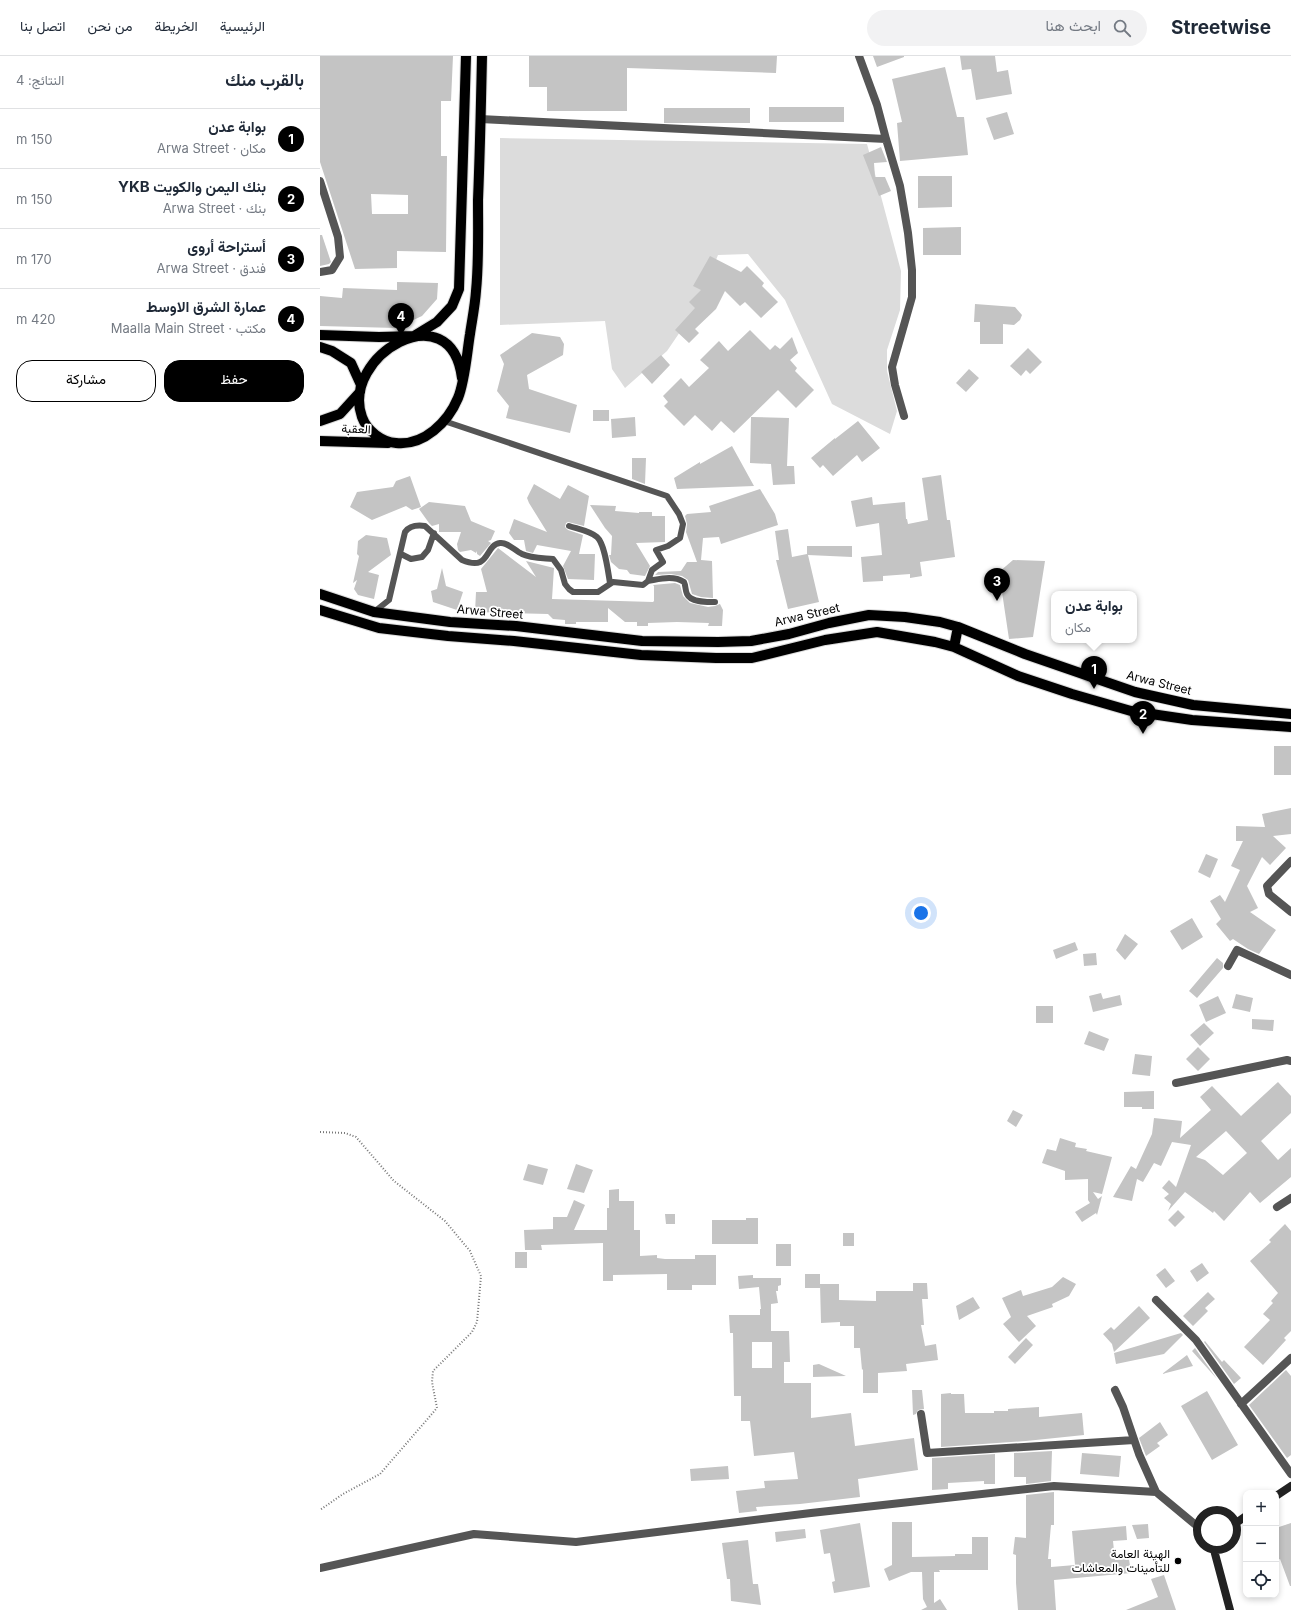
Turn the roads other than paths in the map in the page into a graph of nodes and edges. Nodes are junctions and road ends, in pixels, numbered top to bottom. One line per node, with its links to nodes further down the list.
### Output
1 (466, 56): 9 (main road)
2 (482, 56): 4 (main road)
3 (859, 56): 5 (street)
4 (480, 119): 5 (street); 11 (main road)
5 (886, 139): 13 (street)
6 (320, 181): 7 (street)
7 (320, 272)
8 (320, 335): 9 (main road)
9 (414, 336): 11 (main road); 12 (main road)
10 (320, 347): 12 (main road)
11 (462, 378): 15 (main road)
12 (360, 392): 14 (main road, العقبة); 17 (main road)
13 (904, 416)
14 (320, 421)
15 (444, 421): 17 (main road); 21 (lane)
16 (320, 441): 17 (main road, العقبة)
17 (392, 443)
18 (569, 526): 22 (lane)
19 (434, 533): 20 (lane); 20 (lane); 22 (lane)
20 (401, 554): 26 (lane)
21 (648, 581): 22 (lane); 24 (lane)
22 (610, 583)
23 (320, 594): 26 (main road, Arwa Street)
24 (715, 602)
25 (320, 610): 28 (main road)
26 (374, 612): 27 (main road, Arwa Street)
27 (958, 627): 28 (main road); 29 (main road, Arwa Street)
28 (954, 647): 30 (main road)
29 (1291, 714)
30 (1291, 727)
31 (1291, 861): 32 (street)
32 (1291, 912)
33 (1228, 966): 34 (street)
34 (1291, 975)
35 (1291, 1061): 36 (street)
36 (1176, 1083)
37 (1291, 1198): 38 (street)
38 (1277, 1207)
39 (1156, 1300): 42 (street)
40 (1291, 1358): 42 (street)
41 (1115, 1390): 44 (street)
42 (1241, 1404): 45 (street)
43 (921, 1414): 44 (street)
44 (1134, 1440): 47 (street)
45 (1291, 1474)
46 (1291, 1486): 48 (street)
47 (1156, 1492): 51 (street); 53 (street)
48 (1279, 1494)
49 (1243, 1518): 50 (street)
50 (1236, 1523): 51 (street); 52 (street)
51 (1197, 1526): 52 (street)
52 (1214, 1550): 54 (street)
53 (320, 1568)
54 (1230, 1610)

